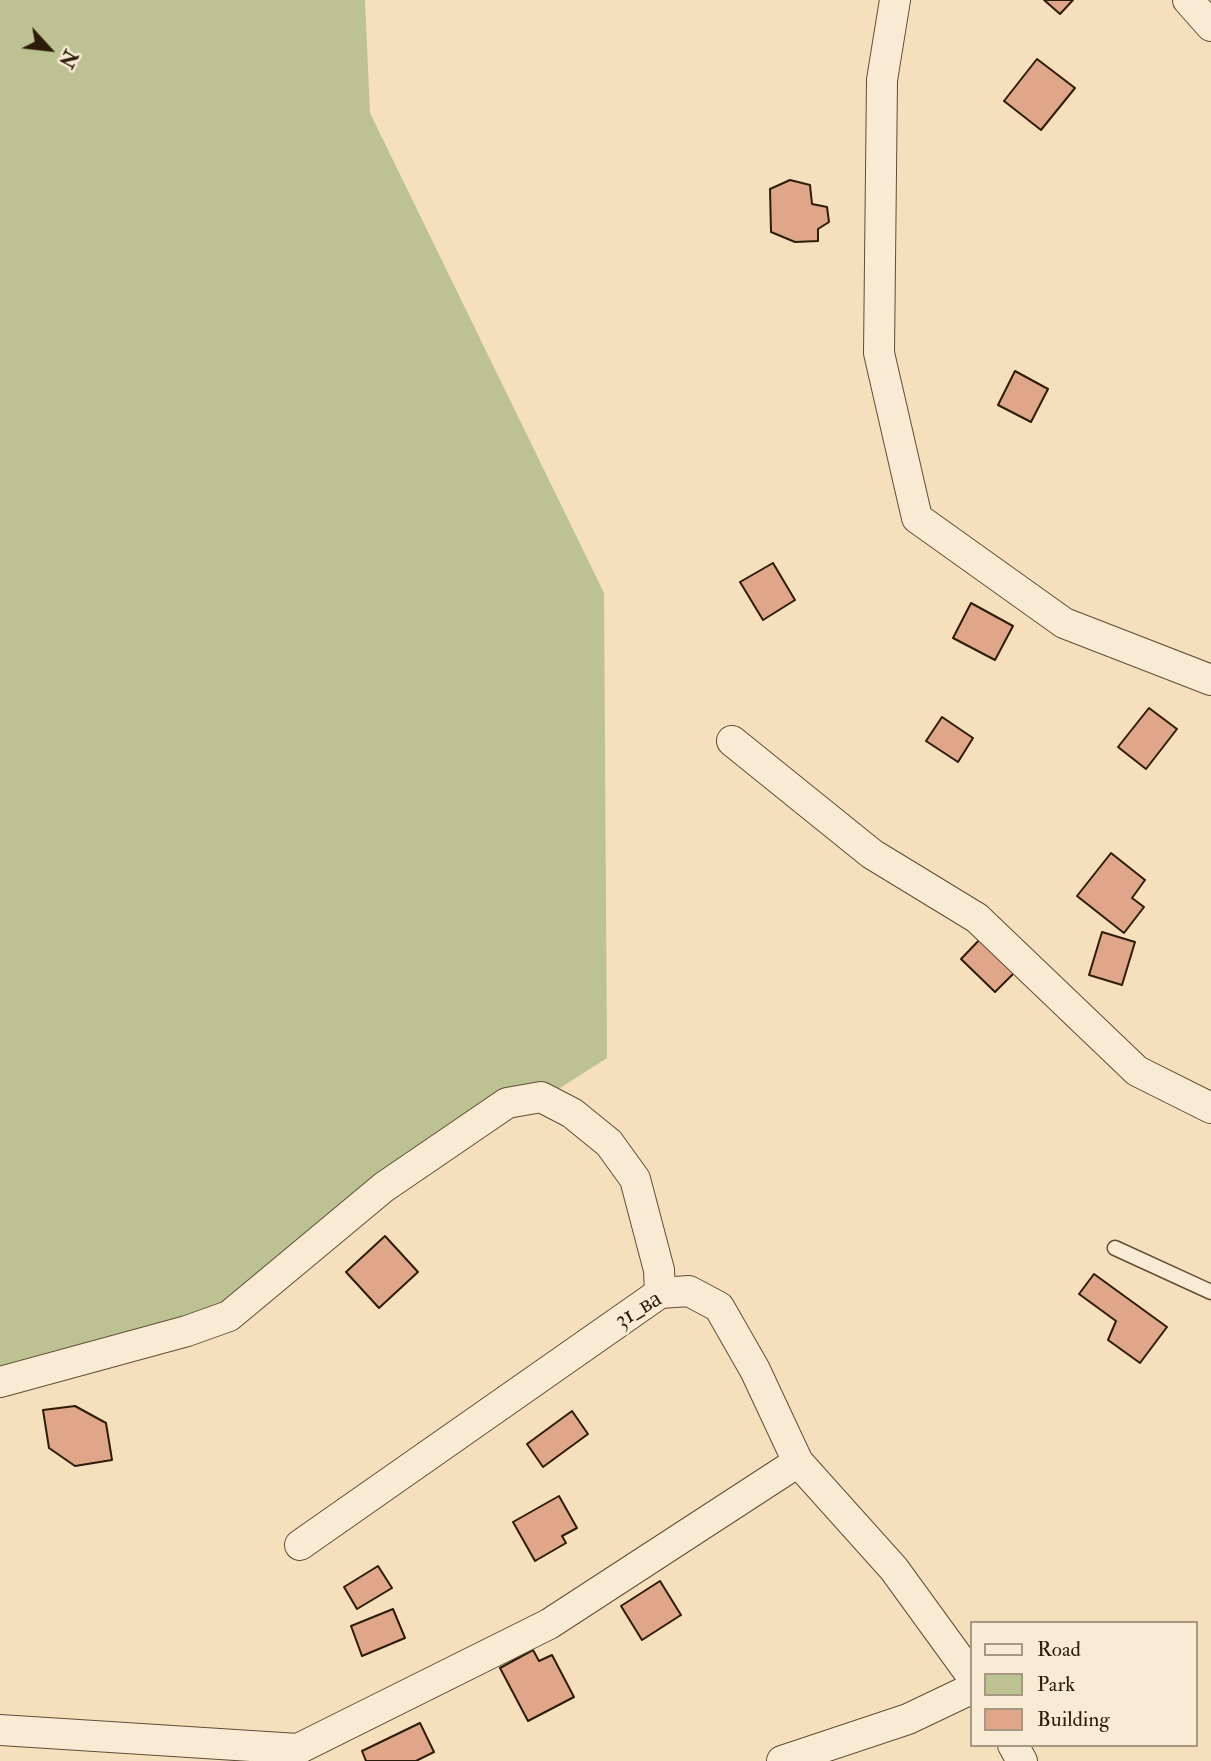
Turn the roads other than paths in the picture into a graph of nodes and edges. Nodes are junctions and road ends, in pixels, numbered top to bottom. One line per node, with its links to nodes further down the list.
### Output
1 (895, 0): 4 (street)
2 (1188, 0): 3 (street)
3 (1211, 26)
4 (1211, 680)
5 (732, 741): 6 (street)
6 (1211, 1108)
7 (1115, 1248): 8 (lane)
8 (1211, 1292)
9 (660, 1293): 10 (street); 11 (street, 31_ва); 12 (street, 31_ва)
10 (0, 1382)
11 (798, 1462): 13 (street, 31_ва); 15 (street)
12 (300, 1545)
13 (970, 1674)
14 (970, 1689): 16 (street)
15 (0, 1730)
16 (782, 1761)

